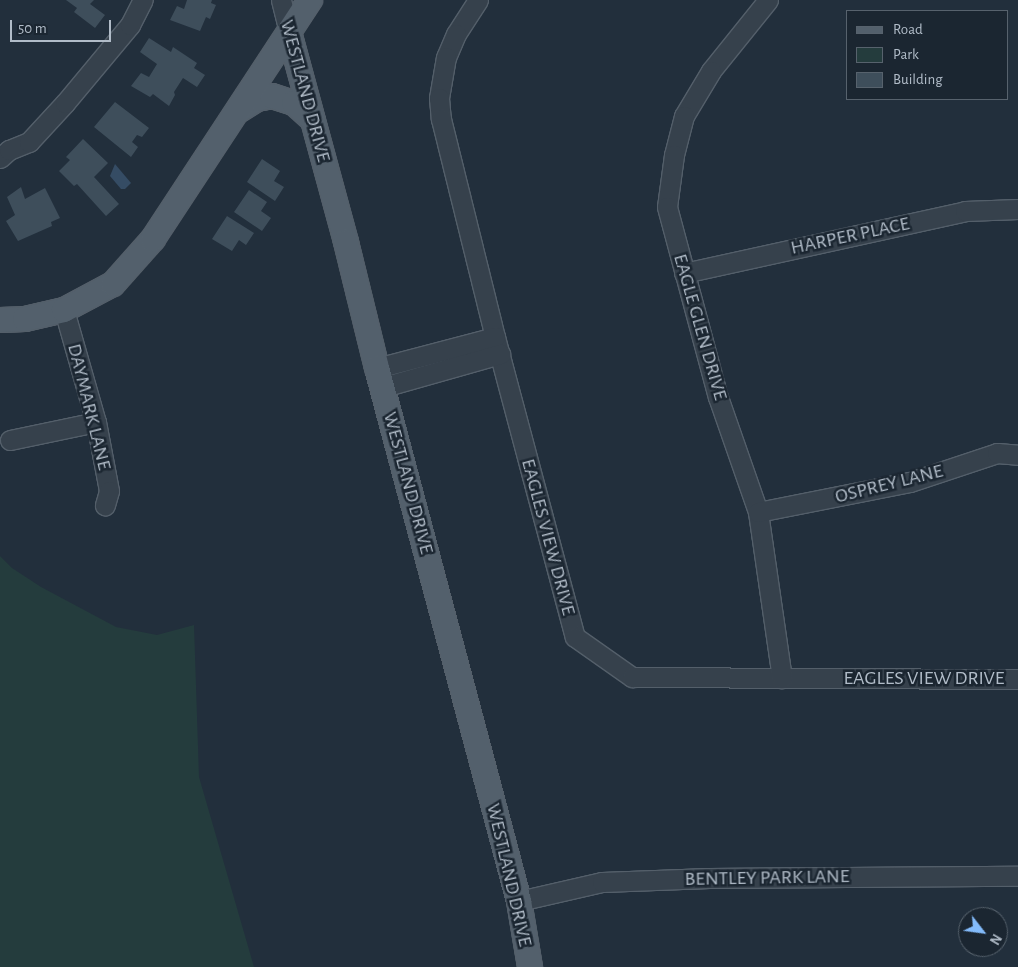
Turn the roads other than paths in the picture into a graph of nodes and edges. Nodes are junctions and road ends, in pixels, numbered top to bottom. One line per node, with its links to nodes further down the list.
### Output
1 (143, 0): 9 (street)
2 (281, 0): 6 (street, WESTLAND DRIVE)
3 (310, 0): 6 (main road)
4 (478, 0): 14 (street, EAGLES VIEW DRIVE)
5 (768, 0): 11 (street, EAGLE GLEN DRIVE)
6 (289, 32): 7 (main road); 8 (main road, WESTLAND DRIVE)
7 (234, 114): 8 (main road); 12 (main road)
8 (313, 120): 15 (main road, WESTLAND DRIVE)
9 (0, 158)
10 (1018, 209): 11 (street, HARPER PLACE)
11 (684, 274): 20 (street, EAGLE GLEN DRIVE)
12 (64, 310): 13 (main road); 16 (street, DAYMARK LANE)
13 (0, 320)
14 (497, 345): 15 (street); 21 (street, EAGLES VIEW DRIVE)
15 (380, 378): 24 (main road, WESTLAND DRIVE)
16 (96, 422): 17 (street); 19 (street, DAYMARK LANE)
17 (10, 440)
18 (1018, 455): 20 (street, OSPREY LANE)
19 (105, 505)
20 (758, 512): 21 (street, EAGLE GLEN DRIVE)
21 (782, 678): 22 (street, EAGLES VIEW DRIVE)
22 (1018, 678)
23 (1018, 876): 24 (street, BENTLEY PARK LANE)
24 (519, 900): 25 (main road, WESTLAND DRIVE)
25 (530, 967)

